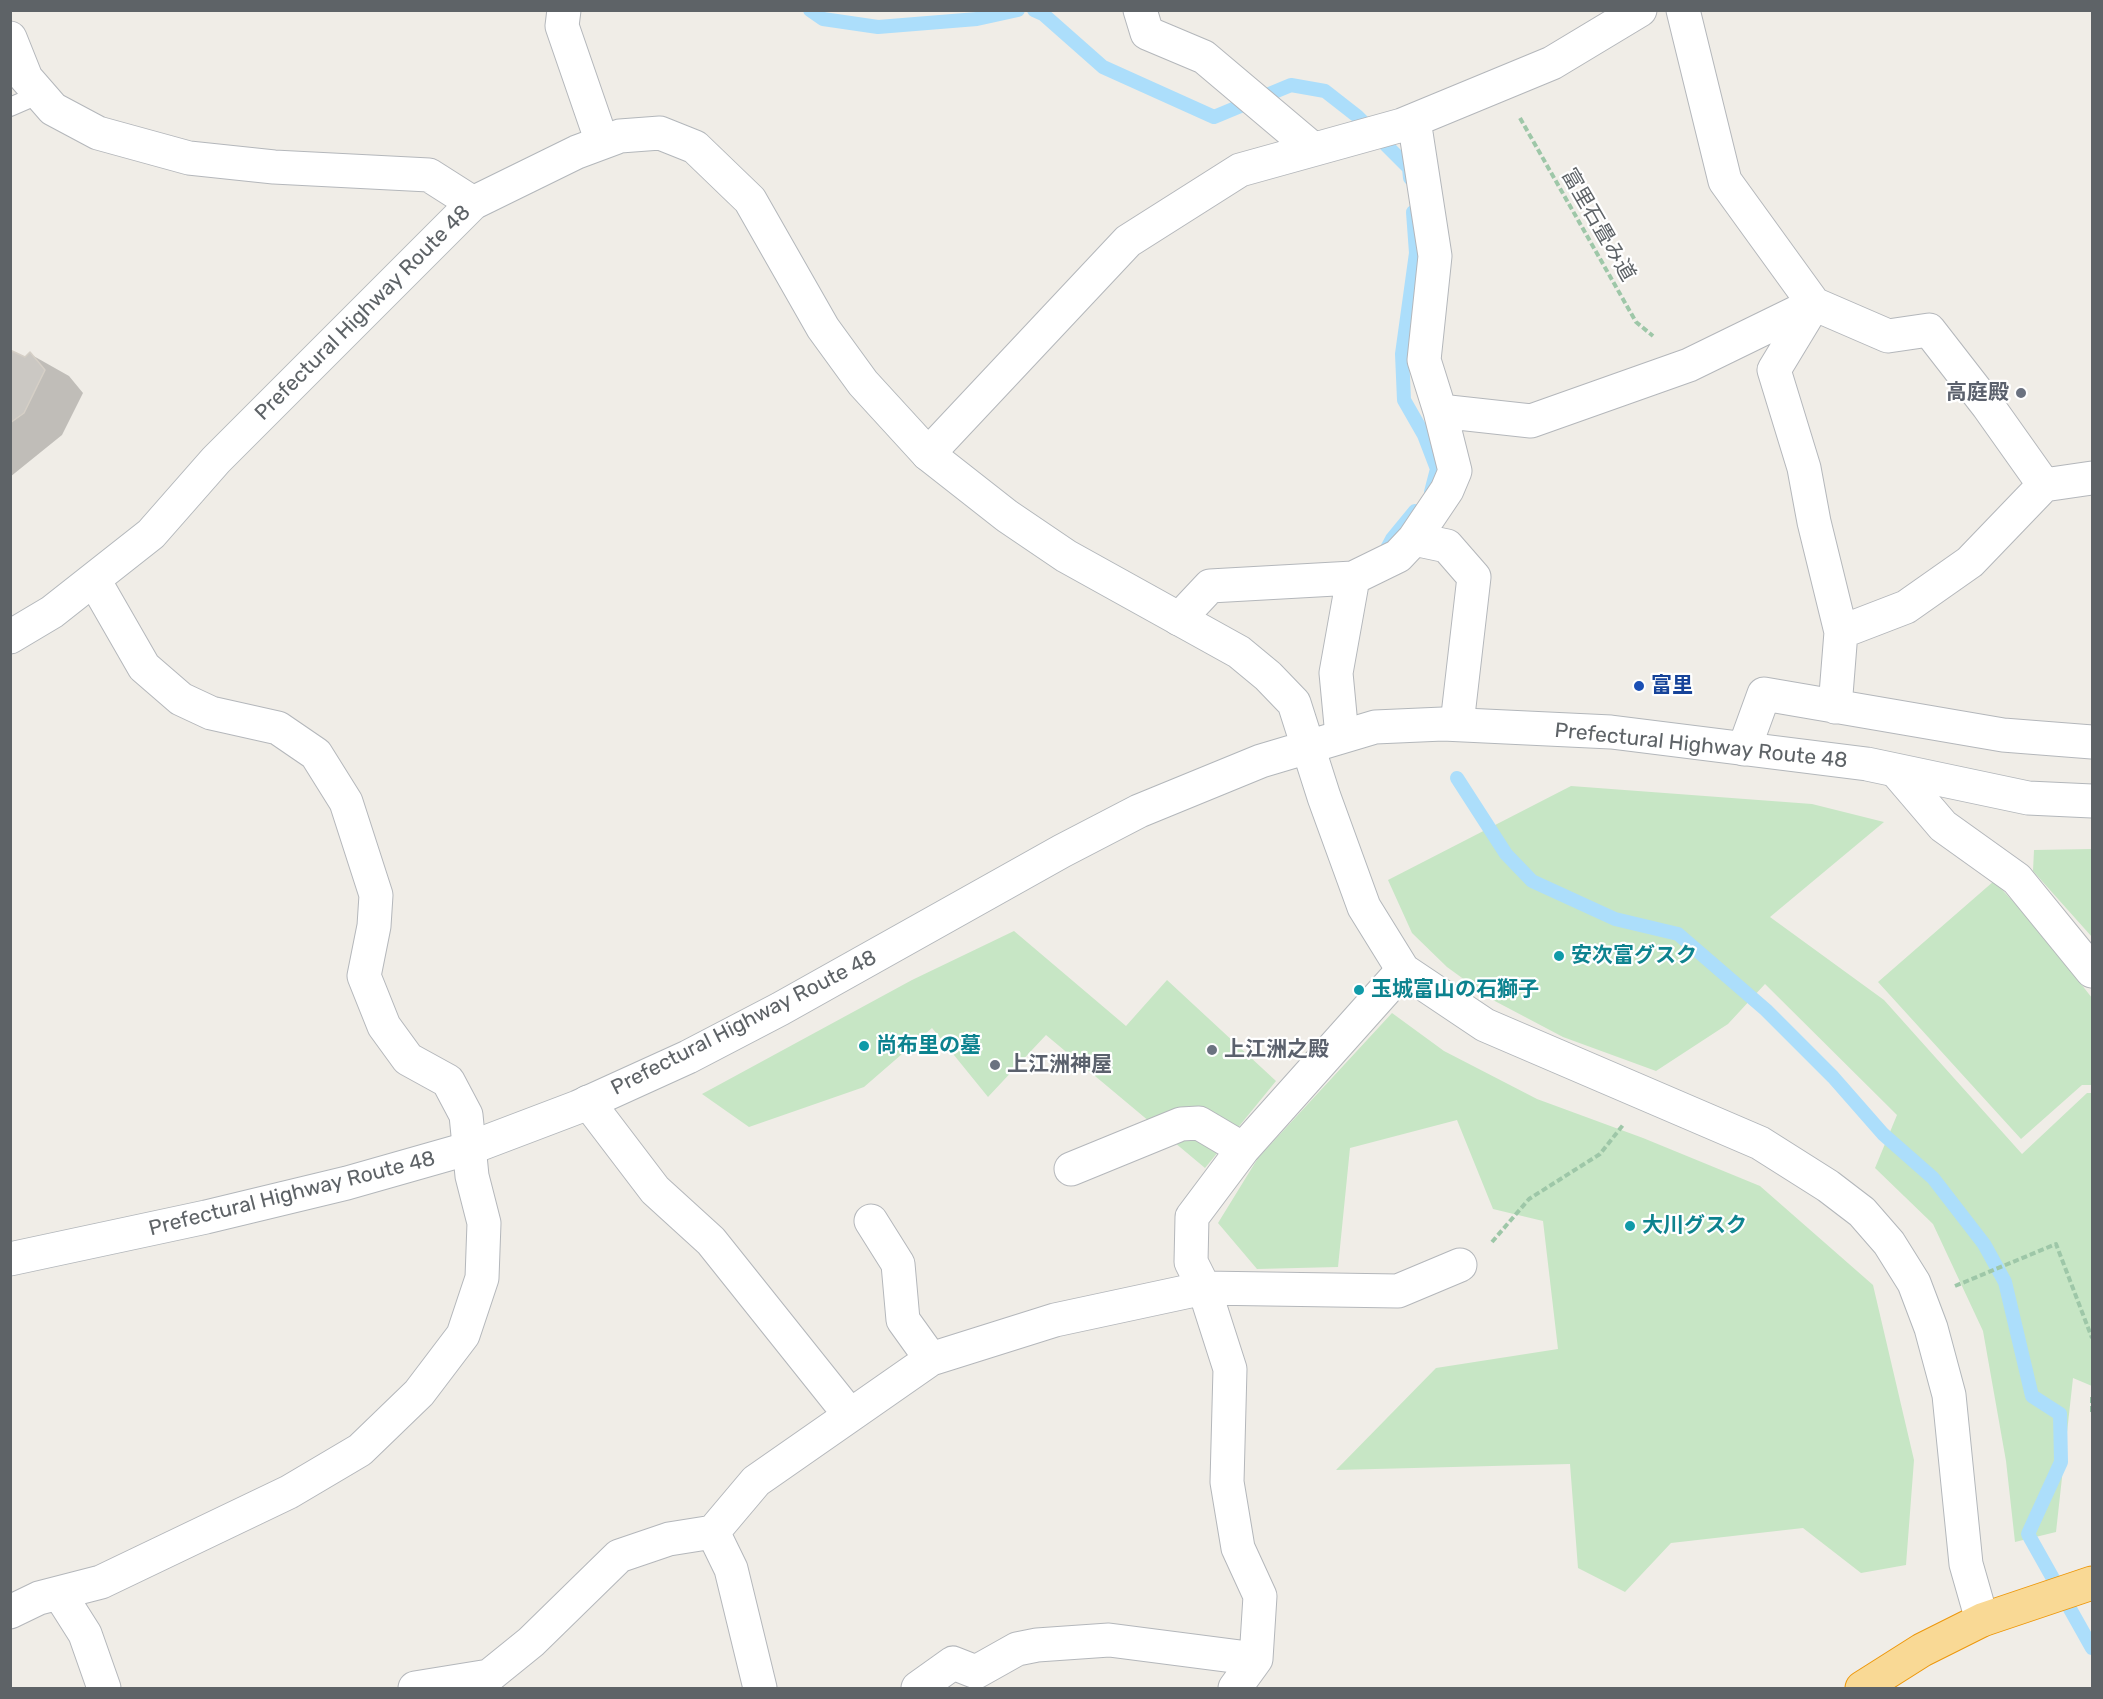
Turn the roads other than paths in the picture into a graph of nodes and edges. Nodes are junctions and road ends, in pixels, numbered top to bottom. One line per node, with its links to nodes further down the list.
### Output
1 (1140, 10): 10 (street)
2 (1640, 10): 8 (street)
3 (1683, 10): 12 (street)
4 (563, 18): 9 (street)
5 (10, 38): 6 (street)
6 (40, 94): 7 (lane); 11 (street)
7 (10, 106)
8 (1408, 122): 10 (street); 13 (street)
9 (602, 142): 11 (street, Prefectural Highway Route 48); 14 (street, Prefectural Highway Route 48)
10 (1328, 145): 14 (street)
11 (473, 203): 19 (street, Prefectural Highway Route 48)
12 (1814, 304): 13 (street); 16 (street); 21 (street)
13 (1440, 411): 17 (street)
14 (928, 454): 20 (street, Prefectural Highway Route 48)
15 (2092, 478): 16 (street)
16 (2044, 485): 21 (street)
17 (1406, 547): 18 (street); 24 (street)
18 (1355, 577): 20 (street); 25 (street)
19 (94, 580): 22 (street, Prefectural Highway Route 48); 34 (street)
20 (1179, 619): 27 (street, Prefectural Highway Route 48)
21 (1841, 632): 23 (street)
22 (10, 637)
23 (1835, 707): 26 (street); 28 (street)
24 (1457, 724): 25 (street, Prefectural Highway Route 48); 28 (street, Prefectural Highway Route 48)
25 (1342, 736): 27 (street, Prefectural Highway Route 48)
26 (2092, 742)
27 (1309, 745): 31 (street); 33 (street, Prefectural Highway Route 48)
28 (1744, 749): 29 (street, Prefectural Highway Route 48)
29 (1896, 771): 30 (street, Prefectural Highway Route 48); 32 (street)
30 (2092, 801)
31 (1403, 970): 35 (street); 47 (street)
32 (2092, 971)
33 (588, 1102): 34 (street, Prefectural Highway Route 48); 42 (street)
34 (470, 1148): 38 (street, Prefectural Highway Route 48); 45 (street)
35 (1243, 1149): 36 (street); 40 (street)
36 (1071, 1169)
37 (871, 1221): 41 (street)
38 (10, 1259)
39 (1460, 1265): 40 (street)
40 (1204, 1288): 41 (street); 48 (street)
41 (931, 1359): 42 (street)
42 (850, 1415): 43 (street)
43 (713, 1532): 50 (street); 51 (street)
44 (2091, 1584): 47 (highway)
45 (59, 1593): 46 (street); 49 (street)
46 (10, 1612)
47 (1982, 1620): 54 (highway)
48 (1256, 1659): 52 (street); 53 (street)
49 (104, 1689)
50 (415, 1689)
51 (760, 1689)
52 (918, 1689)
53 (1235, 1689)
54 (1862, 1689)

